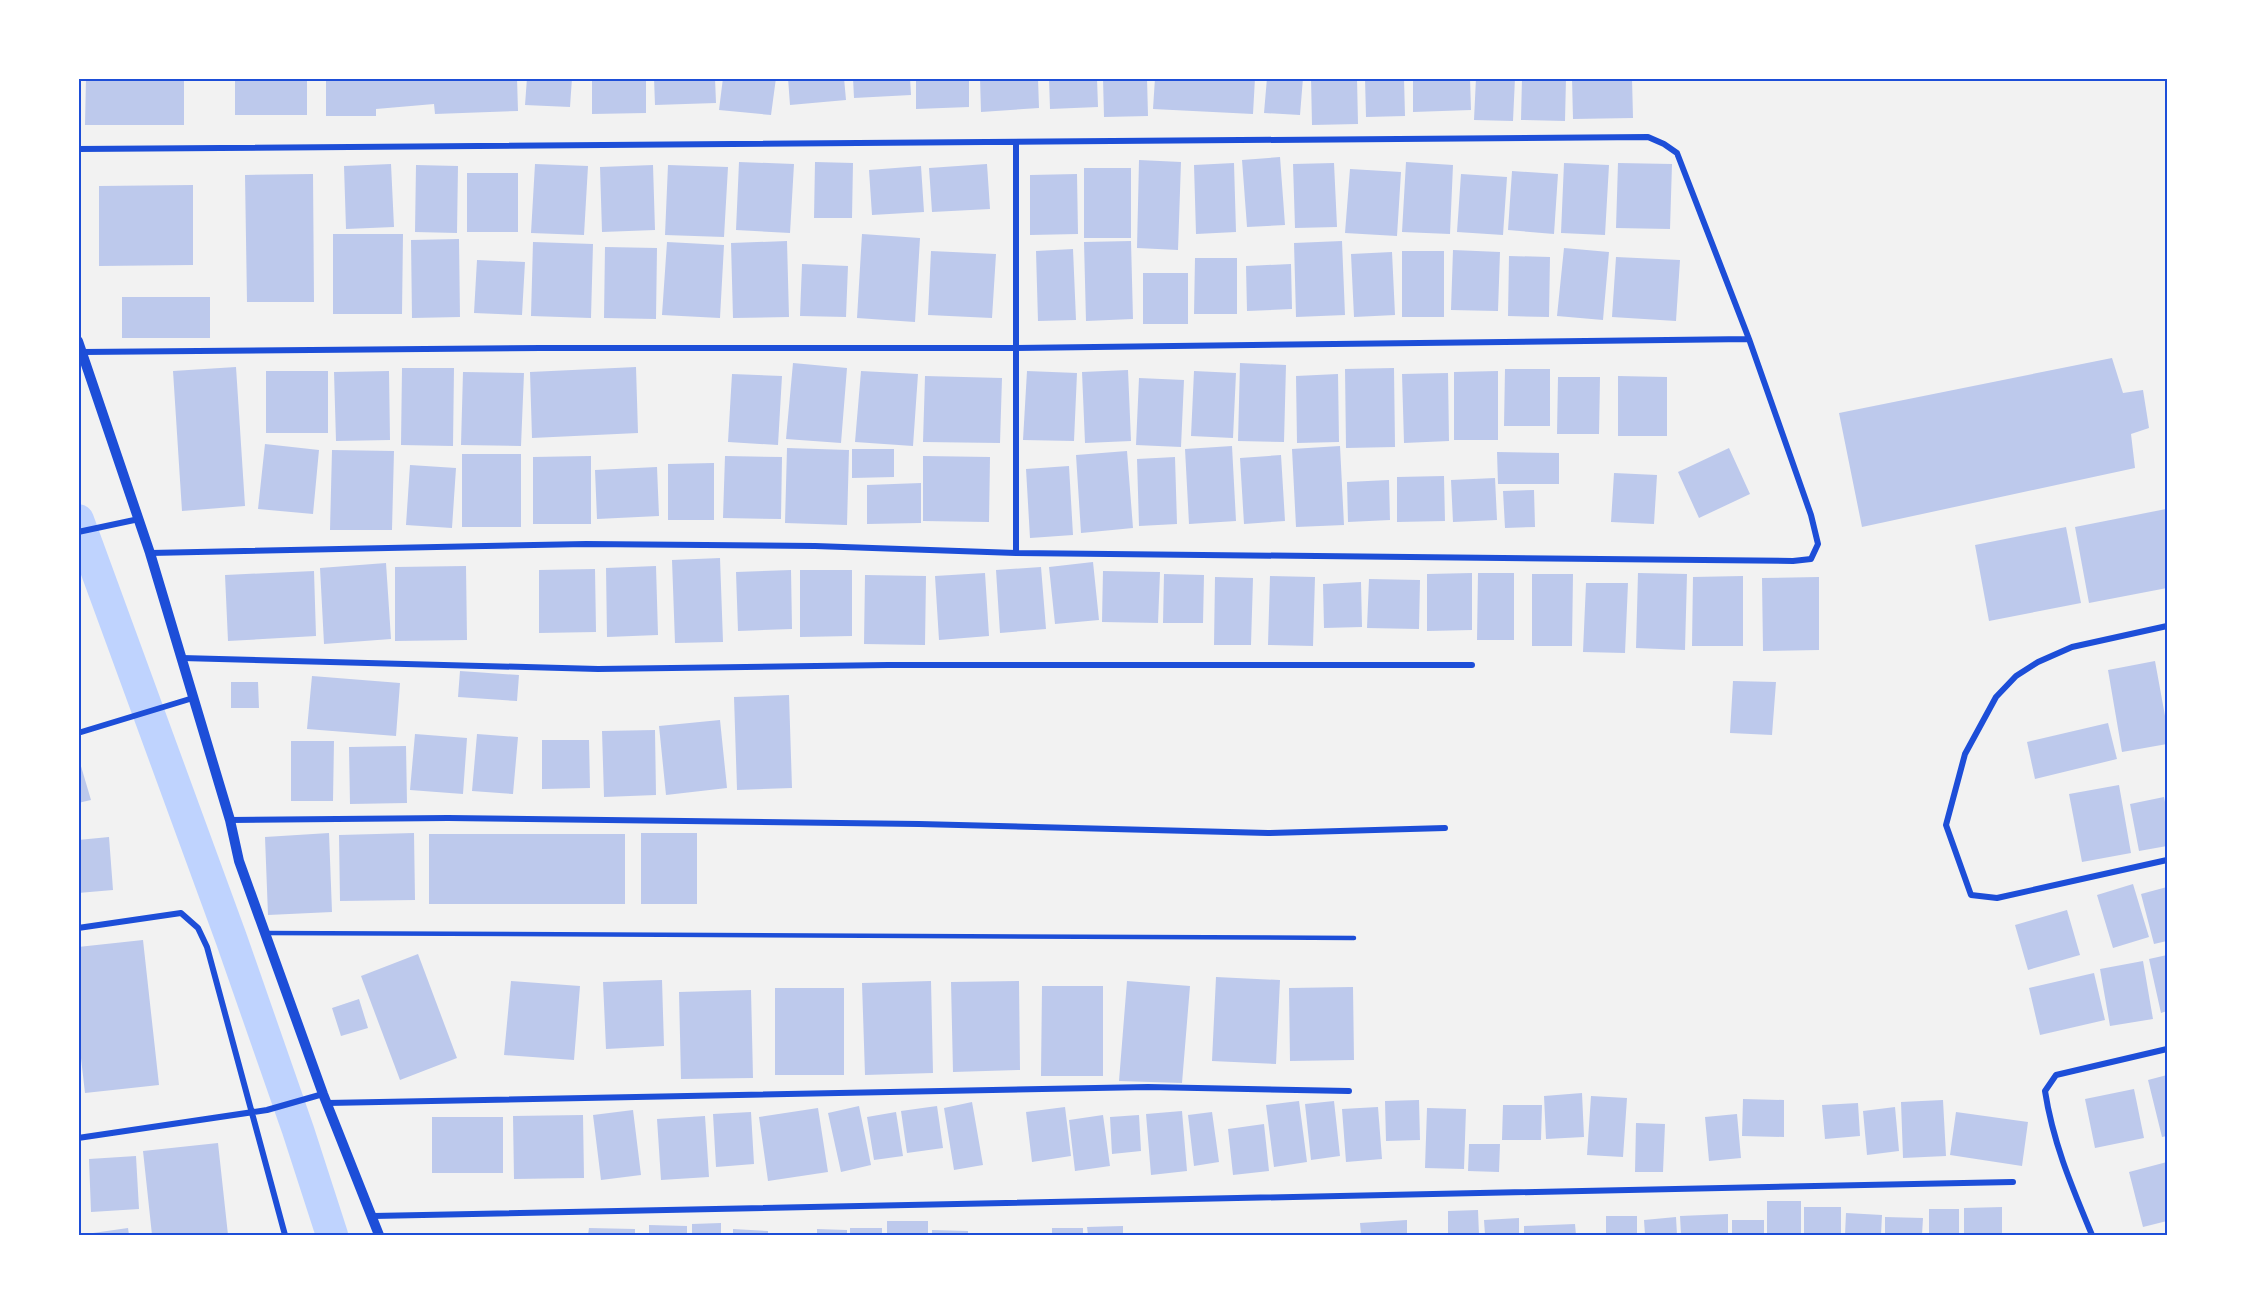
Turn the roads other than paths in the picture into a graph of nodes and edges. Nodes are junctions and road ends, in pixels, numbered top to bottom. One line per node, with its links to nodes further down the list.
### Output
1 (1016, 142): 2 (street); 3 (street); 5 (street)
2 (78, 148)
3 (1749, 339): 5 (street); 10 (street)
4 (78, 341): 6 (street)
5 (1015, 348): 6 (street); 10 (street)
6 (81, 352): 7 (street)
7 (139, 519): 8 (street); 9 (street)
8 (79, 532)
9 (150, 553): 10 (street); 12 (street)
10 (1016, 553)
11 (2167, 626): 18 (street)
12 (182, 658): 13 (street); 14 (street)
13 (1472, 664)
14 (193, 698): 15 (street); 16 (street)
15 (78, 733)
16 (230, 820): 17 (street); 20 (street)
17 (1445, 828)
18 (2167, 860)
19 (78, 928): 25 (street)
20 (265, 933): 21 (lane); 24 (street)
21 (1354, 938)
22 (2167, 1049): 31 (street)
23 (1349, 1091): 24 (street)
24 (325, 1099): 25 (street); 28 (street)
25 (253, 1112): 26 (street); 29 (street)
26 (78, 1138)
27 (2013, 1182): 28 (street)
28 (373, 1216): 30 (street)
29 (285, 1235)
30 (379, 1235)
31 (2092, 1235)

